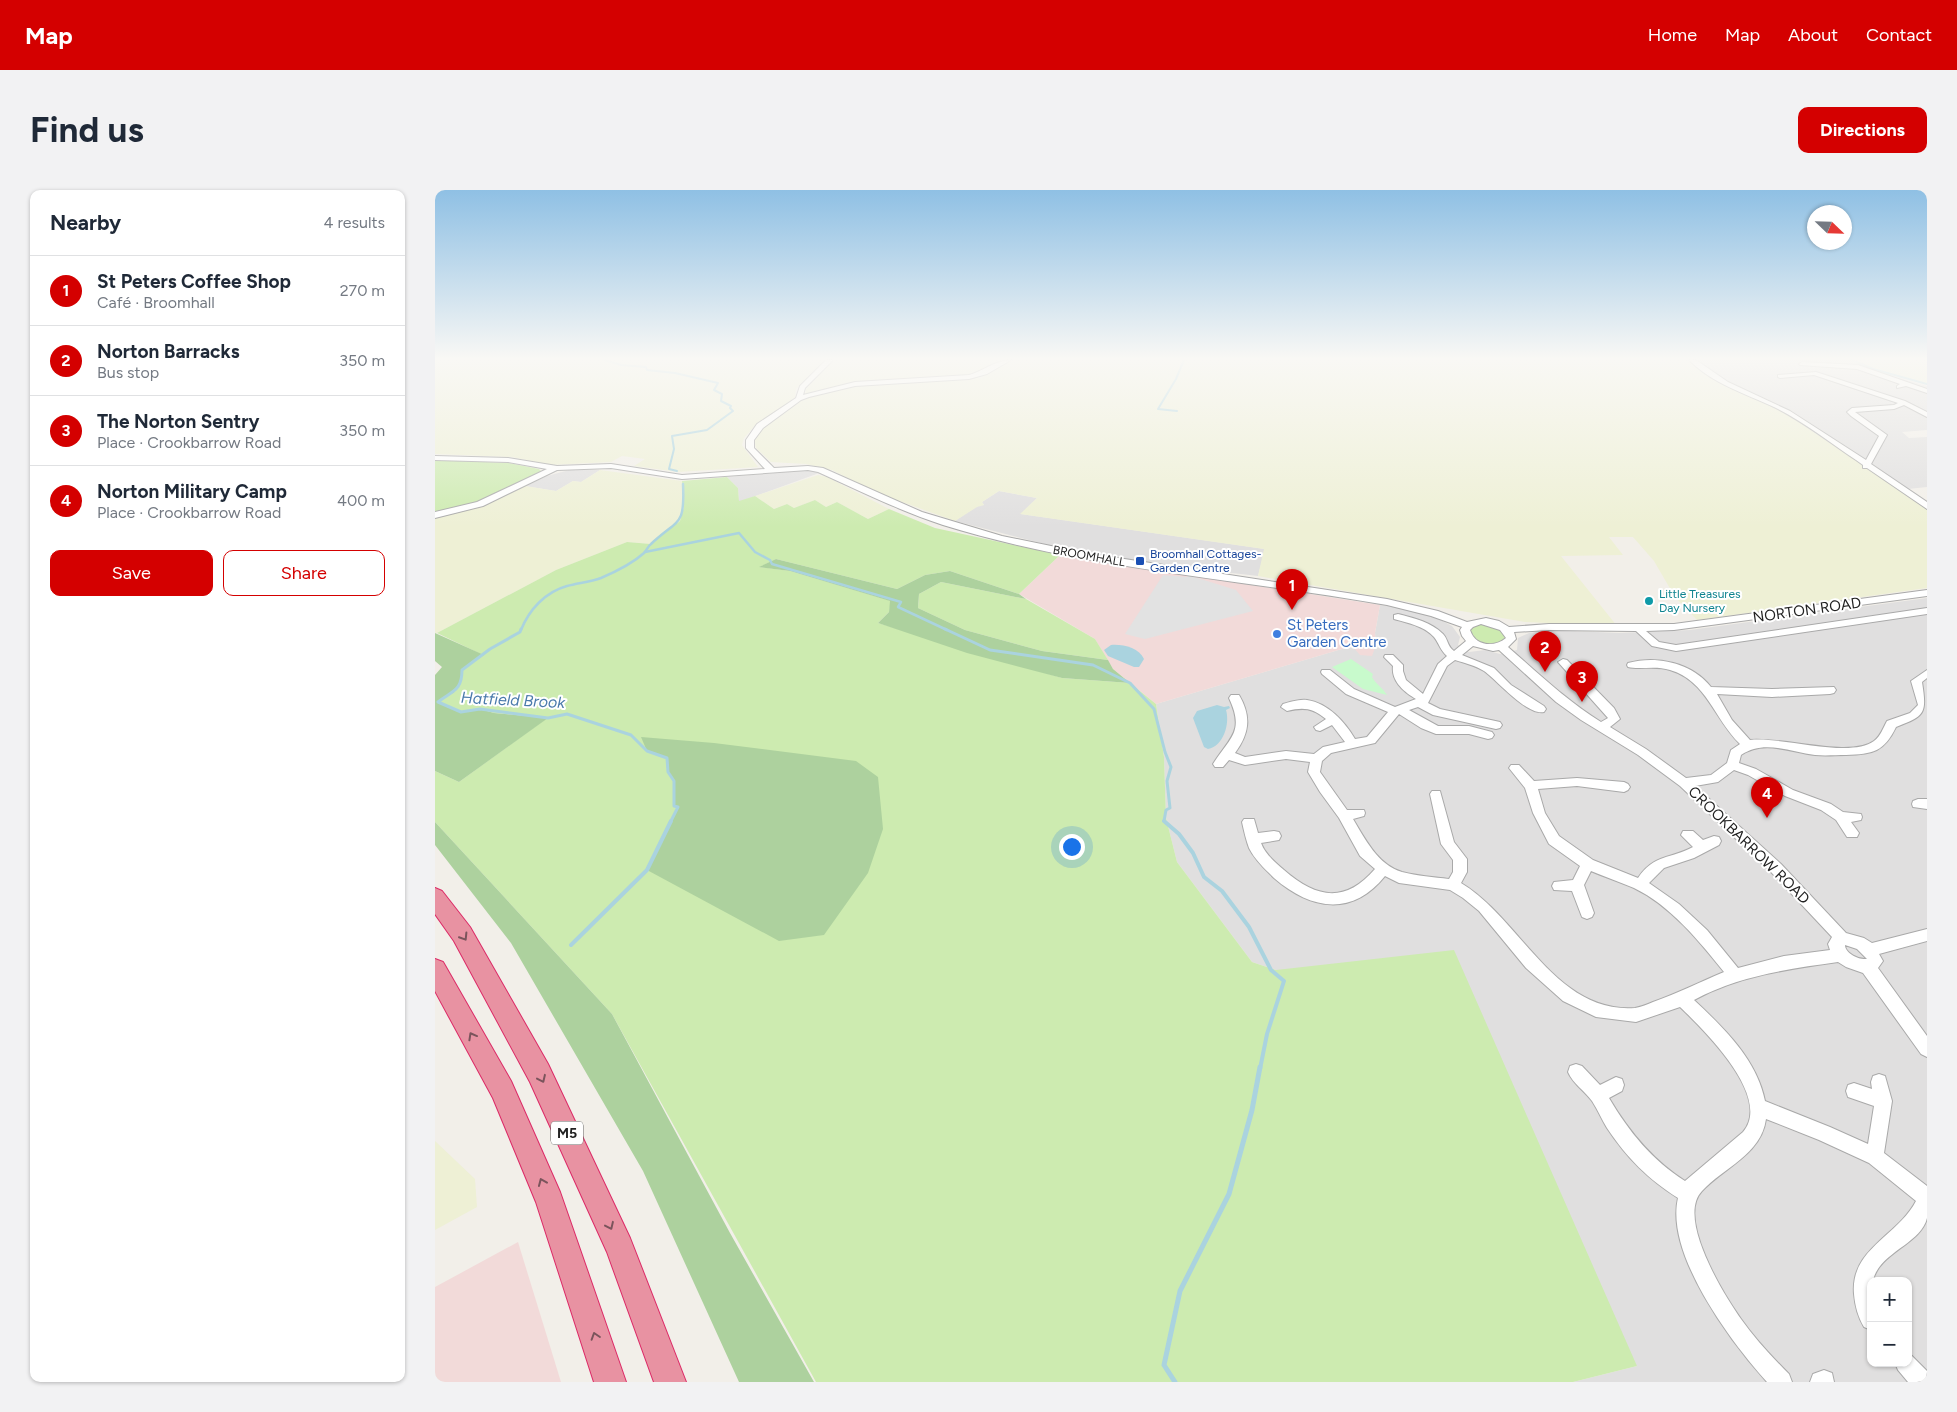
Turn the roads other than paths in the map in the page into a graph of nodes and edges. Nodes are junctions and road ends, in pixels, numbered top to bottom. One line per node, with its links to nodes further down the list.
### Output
1 (776, 416): 7 (street)
2 (1793, 416): 5 (street)
3 (1854, 416): 5 (street)
4 (435, 458): 6 (street)
5 (1867, 466): 8 (street)
6 (557, 468): 7 (street, BROOMHALL); 9 (street)
7 (771, 470): 13 (street, BROOMHALL)
8 (1927, 506)
9 (435, 515)
10 (1927, 593): 15 (street, NORTON ROAD)
11 (1927, 611): 15 (street)
12 (1398, 617): 18 (street)
13 (1466, 626): 14 (street); 16 (street)
14 (1508, 630): 15 (street, NORTON ROAD); 17 (street)
15 (1640, 630)
16 (1472, 642): 17 (street); 18 (street)
17 (1502, 646): 35 (street, CROOKBARROW ROAD)
18 (1453, 655): 27 (street); 31 (street)
19 (1389, 657): 27 (street)
20 (1563, 662): 35 (street)
21 (1632, 665): 24 (street)
22 (1326, 672): 30 (street)
23 (1927, 673): 28 (street)
24 (1709, 690): 25 (street); 38 (street)
25 (1830, 690)
26 (1235, 698): 39 (street)
27 (1423, 701): 30 (street); 33 (street)
28 (1926, 705): 38 (street)
29 (1287, 707): 32 (street)
30 (1398, 710): 36 (street); 37 (street)
31 (1539, 710)
32 (1333, 720): 34 (street); 37 (street)
33 (1496, 725)
34 (1319, 727)
35 (1601, 727): 42 (street, CROOKBARROW ROAD)
36 (1487, 734)
37 (1352, 744): 39 (street)
38 (1748, 744): 40 (street)
39 (1316, 759): 47 (street)
40 (1733, 765): 42 (street); 49 (street)
41 (1515, 768): 43 (street)
42 (1684, 783): 66 (street, CROOKBARROW ROAD)
43 (1531, 786): 44 (street); 57 (street)
44 (1624, 787)
45 (1436, 794): 59 (street)
46 (1359, 813): 47 (street)
47 (1344, 815): 58 (street)
48 (1856, 816): 49 (street)
49 (1841, 817): 51 (street)
50 (1249, 822): 54 (street)
51 (1852, 833)
52 (1688, 835): 56 (street)
53 (1274, 836): 54 (street)
54 (1253, 839): 58 (street)
55 (1715, 841): 56 (street)
56 (1702, 847): 61 (street)
57 (1588, 864): 60 (street); 61 (street)
58 (1383, 868): 59 (street)
59 (1453, 885): 72 (street)
60 (1577, 885): 62 (street); 64 (street)
61 (1641, 885): 71 (street)
62 (1559, 886)
63 (435, 897): 87 (highway, M5, one-way to 87)
64 (1587, 913)
65 (1927, 935): 67 (street)
66 (1842, 938): 67 (street); 68 (street)
67 (1870, 950): 69 (street)
68 (1839, 955): 69 (street); 71 (street)
69 (1868, 967): 73 (street)
70 (435, 968): 86 (highway, one-way to 70)
71 (1735, 975): 72 (street)
72 (1682, 999): 80 (street)
73 (1927, 1049)
74 (1576, 1072): 78 (street)
75 (1879, 1082): 79 (street)
76 (1615, 1085): 78 (street)
77 (1854, 1091): 79 (street)
78 (1598, 1095): 82 (street)
79 (1883, 1101): 81 (street)
80 (1758, 1108): 81 (street); 82 (street)
81 (1875, 1157): 83 (street)
82 (1688, 1194): 88 (street)
83 (1927, 1199): 84 (street)
84 (1867, 1316)
85 (1909, 1367): 89 (street)
86 (610, 1382)
87 (670, 1382)
88 (1781, 1382)
89 (1923, 1382)

